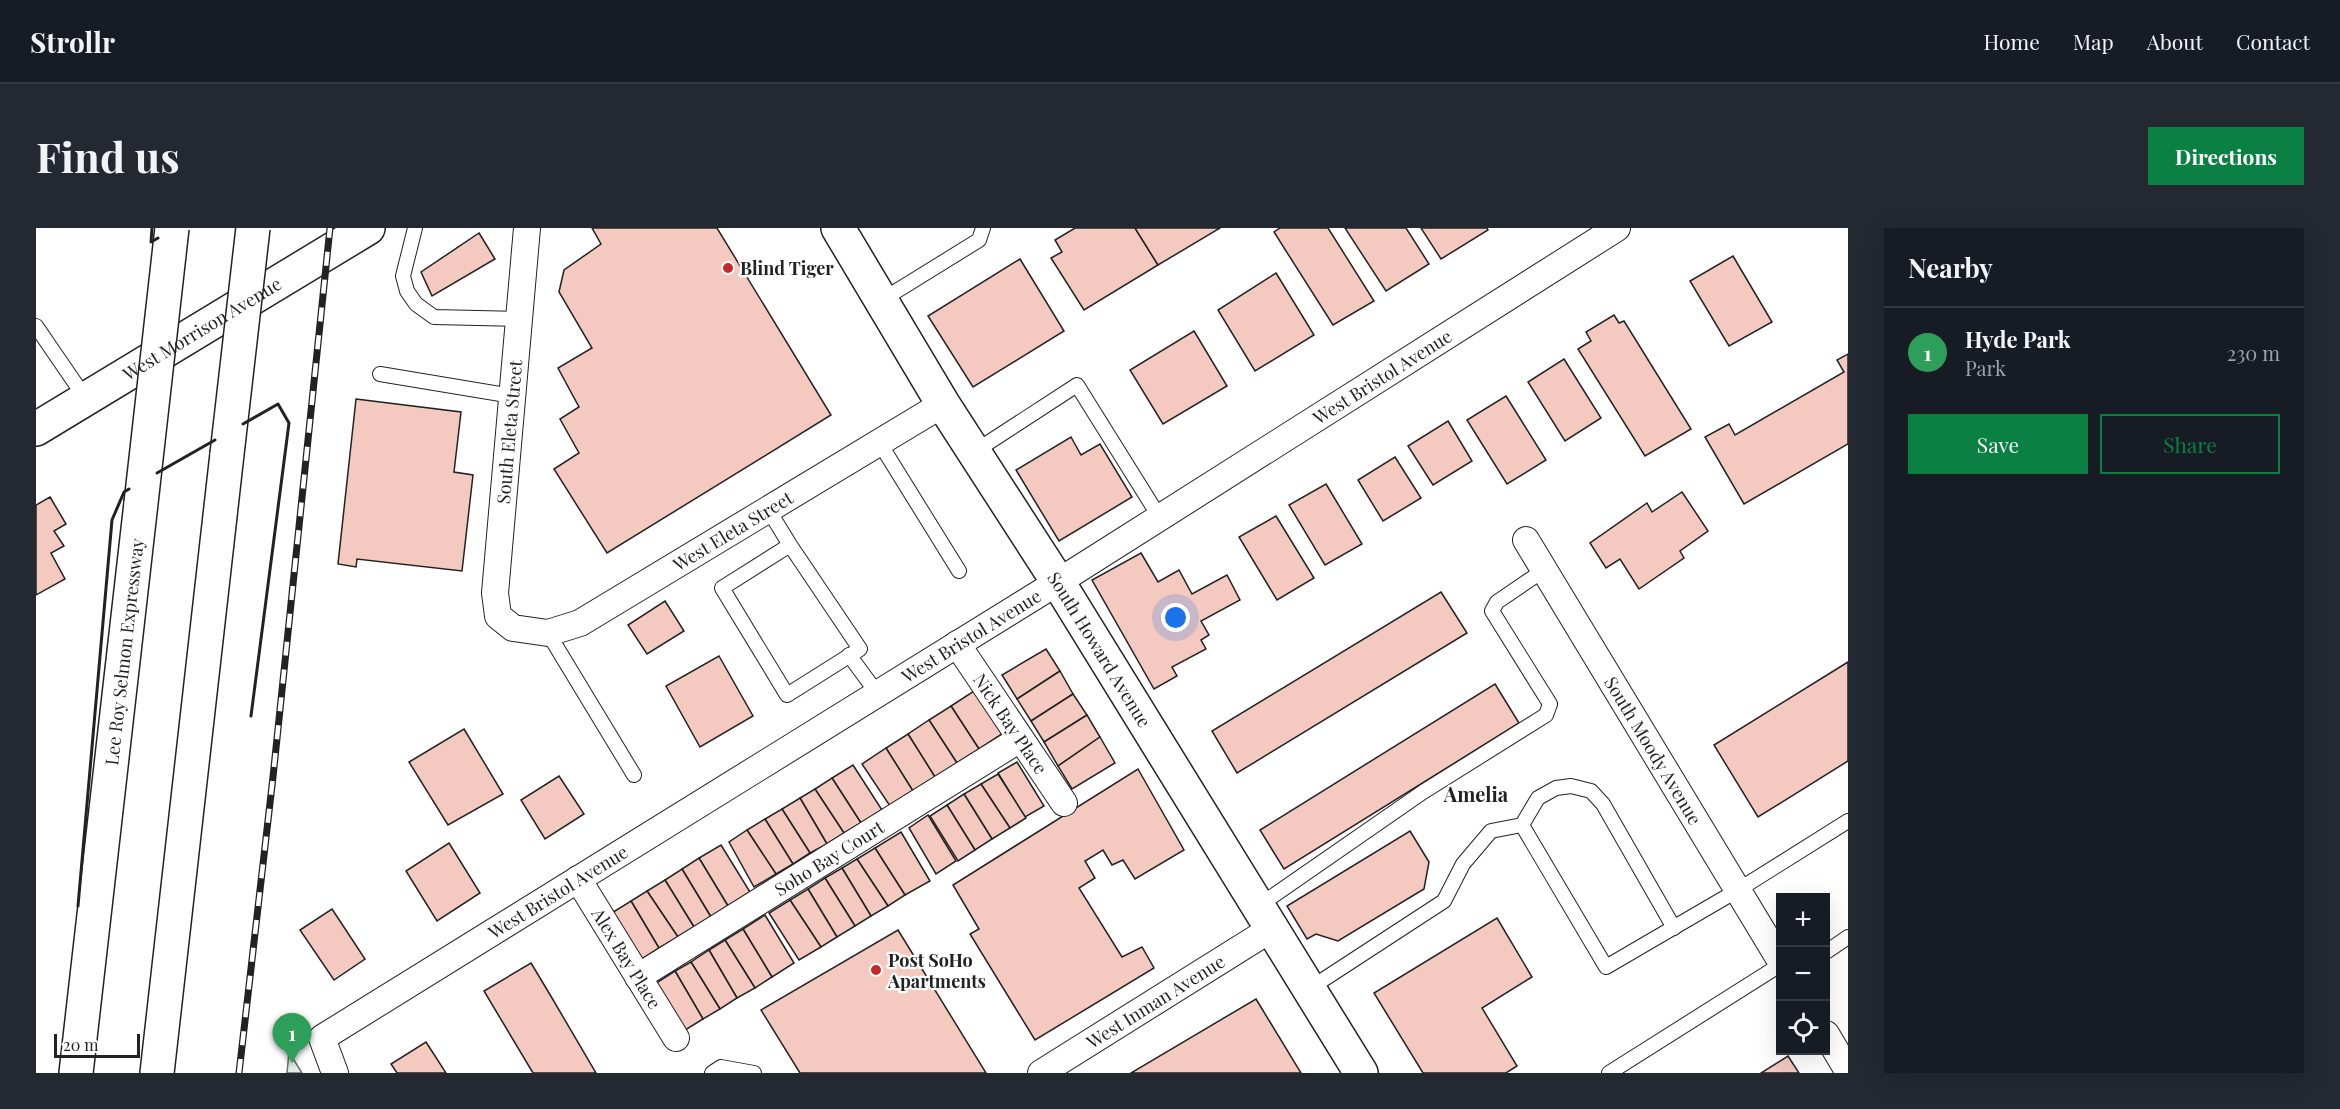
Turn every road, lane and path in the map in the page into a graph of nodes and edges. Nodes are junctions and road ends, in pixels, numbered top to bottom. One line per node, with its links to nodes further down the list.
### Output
1 (172, 228): 49 (main road, Lee Roy Selmon Expressway, bridge)
2 (253, 228): 50 (main road, bridge)
3 (368, 228): 14 (main road, West Morrison Avenue)
4 (415, 228): 10 (lane)
5 (527, 228): 10 (street, South Eleta Street)
6 (983, 228): 9 (lane)
7 (1617, 228): 20 (street, West Bristol Avenue)
8 (846, 231): 9 (main road, South Howard Avenue)
9 (882, 300): 15 (main road, South Howard Avenue)
10 (519, 319): 13 (street, South Eleta Street)
11 (36, 326): 14 (lane)
12 (380, 374): 13 (lane)
13 (512, 396): 26 (street, South Eleta Street)
14 (86, 399): 16 (main road, West Morrison Avenue)
15 (943, 404): 17 (street, West Eleta Street); 18 (main road, South Howard Avenue)
16 (36, 429)
17 (879, 442): 19 (street, West Eleta Street); 24 (lane)
18 (974, 452): 20 (lane); 25 (main road, South Howard Avenue)
19 (768, 509): 22 (lane); 27 (street, West Eleta Street)
20 (1160, 518): 25 (street, West Bristol Avenue)
21 (1526, 540): 23 (street, South Moody Avenue)
22 (790, 545): 29 (lane); 29 (lane)
23 (1544, 570): 37 (street, South Moody Avenue); 38 (lane)
24 (959, 572)
25 (1058, 582): 28 (street, West Bristol Avenue); 38 (main road, South Howard Avenue)
26 (513, 628): 27 (street, West Eleta Street)
27 (548, 633): 32 (lane)
28 (957, 644): 30 (street, West Bristol Avenue); 31 (street, Nick Bay Place)
29 (849, 655): 30 (lane)
30 (877, 693): 36 (street, West Bristol Avenue)
31 (1020, 739): 33 (street, Nick Bay Place); 44 (street, Soho Bay Court)
32 (634, 775)
33 (1064, 802)
34 (1848, 820): 37 (lane)
35 (1522, 825): 39 (lane); 39 (lane); 45 (lane)
36 (578, 879): 44 (street, Alex Bay Place); 51 (street, West Bristol Avenue)
37 (1738, 890): 39 (lane); 42 (street, South Moody Avenue)
38 (1264, 918): 45 (main road, South Howard Avenue); 54 (street, West Inman Avenue)
39 (1674, 928)
40 (1848, 937): 41 (lane)
41 (1830, 949)
42 (1776, 953)
43 (1776, 968): 56 (lane)
44 (638, 977): 46 (street, Alex Bay Place)
45 (1308, 989): 55 (main road, South Howard Avenue)
46 (676, 1038)
47 (1830, 1041): 48 (street)
48 (1848, 1071)
49 (76, 1073)
50 (158, 1073)
51 (335, 1073)
52 (712, 1073): 53 (lane)
53 (754, 1073)
54 (1041, 1073)
55 (1361, 1073)
56 (1609, 1073)

